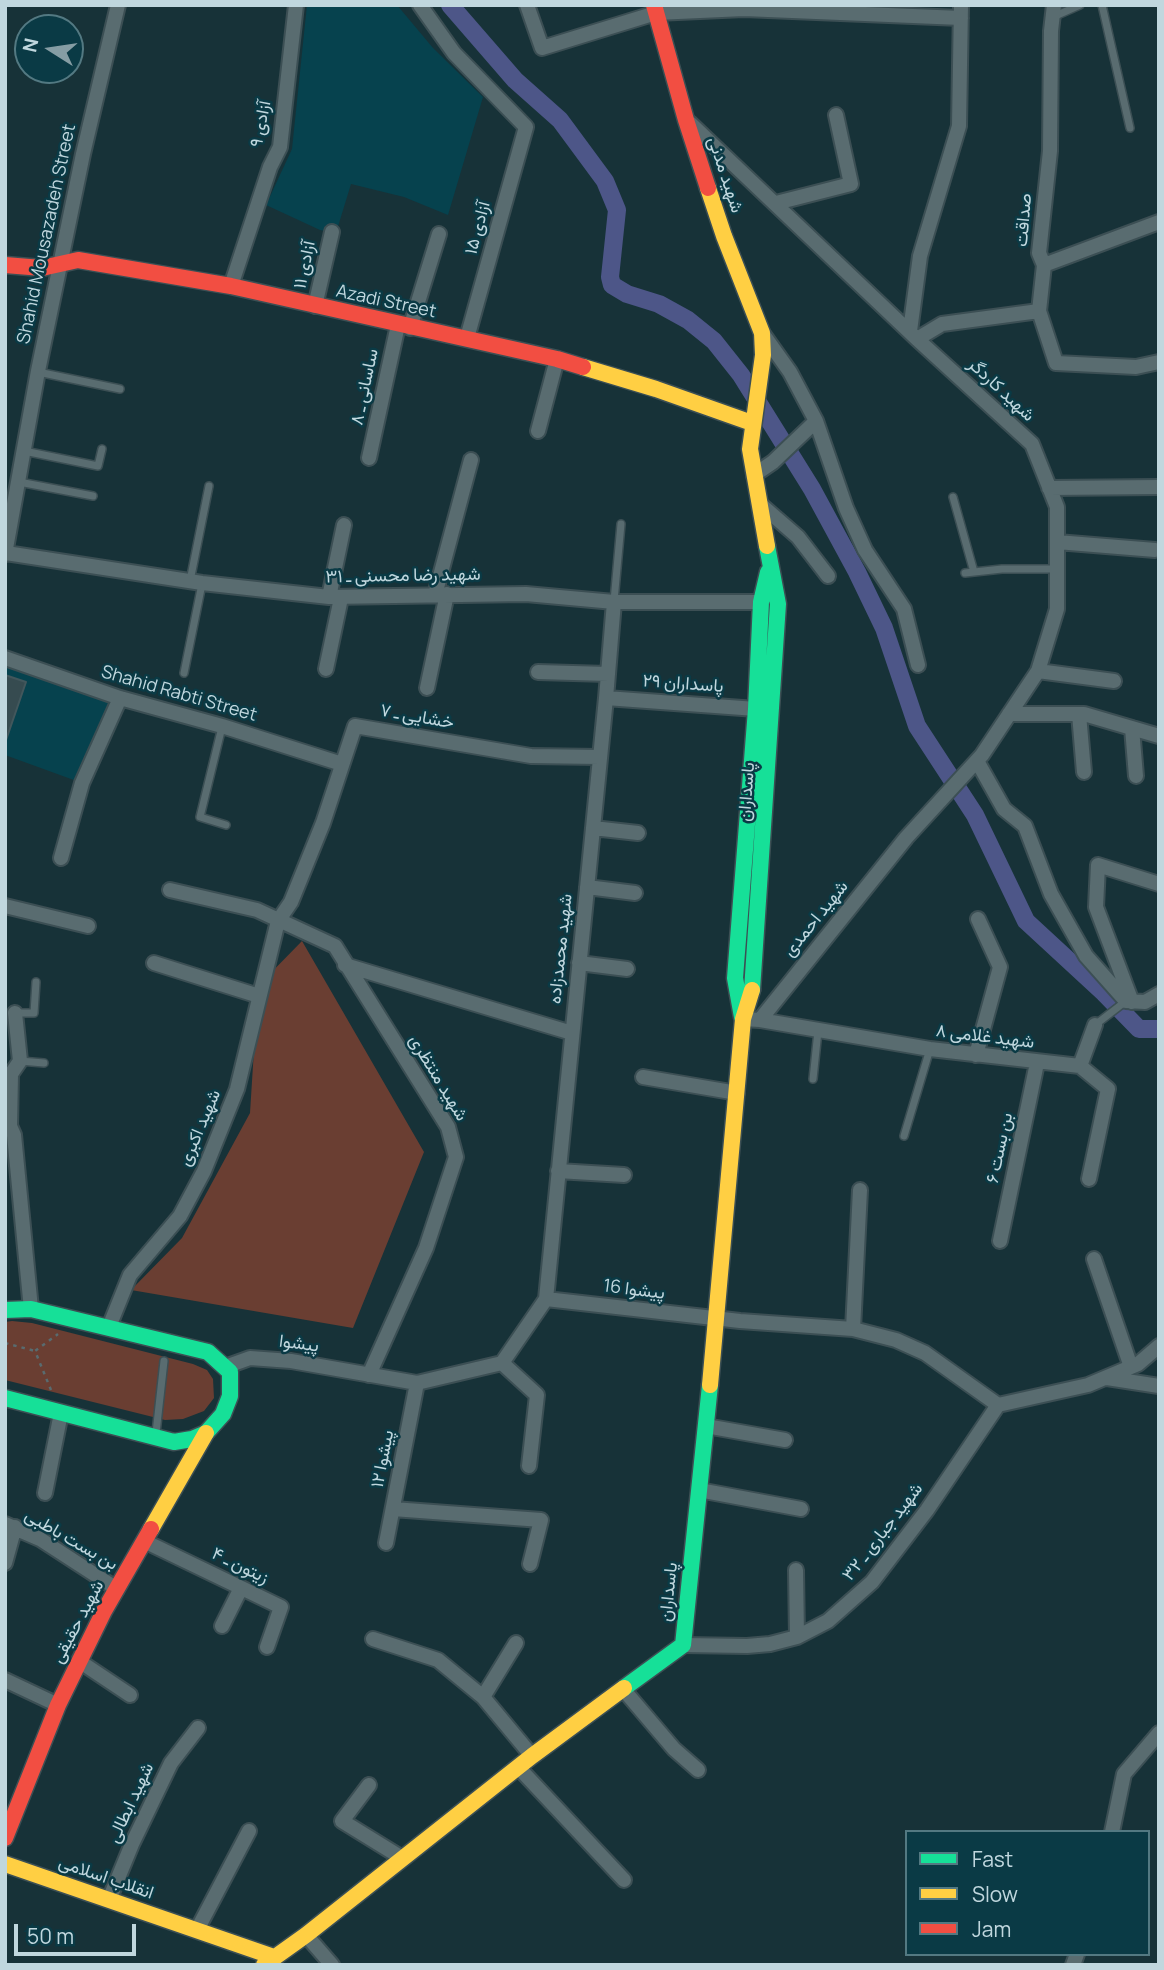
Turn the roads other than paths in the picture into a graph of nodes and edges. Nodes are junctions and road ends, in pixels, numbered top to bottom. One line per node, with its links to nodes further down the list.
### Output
1 (118, 5): 19 (street, Shahid Mousazadeh Street)
2 (296, 5): 21 (street, آزادی ۹)
3 (420, 5): 27 (street, آزادی ۱۵)
4 (527, 5): 7 (street)
5 (1080, 5): 9 (lane)
6 (1102, 5): 13 (lane)
7 (655, 9): 8 (street); 12 (street, شهید مدنی)
8 (805, 9): 10 (street)
9 (1053, 11): 20 (street, صداقت)
10 (961, 12): 26 (street)
11 (836, 115): 14 (street)
12 (686, 120): 14 (street, شهید کاردگر); 25 (street, شهید مدنی)
13 (1130, 128)
14 (776, 203): 26 (street, شهید کاردگر)
15 (1159, 222): 20 (street)
16 (332, 232): 22 (street, آزادی ۱۱)
17 (439, 234): 24 (street, ساسانی ـ ۸)
18 (5, 265): 19 (street, Azadi Street)
19 (60, 265): 21 (street, Azadi Street); 30 (street, Shahid Mousazadeh Street)
20 (1044, 265): 23 (street, صداقت)
21 (230, 286): 22 (street, Azadi Street)
22 (315, 306): 24 (street, Azadi Street)
23 (1039, 311): 26 (street); 29 (street)
24 (404, 326): 27 (street, Azadi Street); 37 (street, ساسانی ـ ۸)
25 (762, 333): 32 (street, شهید مدنی); 33 (street)
26 (913, 335): 43 (street, شهید کاردگر)
27 (467, 338): 28 (street, Azadi Street)
28 (556, 359): 32 (street, Azadi Street); 34 (street)
29 (1159, 362)
30 (37, 372): 31 (lane); 36 (street, Shahid Mousazadeh Street)
31 (120, 389)
32 (753, 417): 39 (street, پاسداران)
33 (816, 421): 39 (street); 63 (street)
34 (538, 431)
35 (102, 449): 36 (lane)
36 (23, 451): 40 (street, Shahid Mousazadeh Street)
37 (369, 458)
38 (471, 460): 58 (street)
39 (754, 475): 46 (street, پاسداران)
40 (18, 482): 44 (lane); 51 (street, Shahid Mousazadeh Street)
41 (209, 486): 57 (lane)
42 (1159, 487): 43 (street)
43 (1049, 488): 49 (street, شهید کاردگر)
44 (93, 496)
45 (953, 497): 54 (lane)
46 (760, 504): 52 (street, پاسداران); 56 (street)
47 (621, 524): 60 (lane)
48 (344, 525): 59 (street)
49 (1057, 542): 50 (street); 53 (street, شهید کاردگر)
50 (1155, 550)
51 (5, 553): 57 (street, شهید رضا محسنی ـ ۳۱)
52 (770, 566): 61 (street, پاسداران); 105 (street, پاسداران)
53 (1057, 569): 54 (lane); 65 (street, شهید کاردگر)
54 (974, 572): 55 (lane)
55 (965, 573)
56 (828, 576)
57 (196, 582): 59 (street, شهید رضا محسنی ـ ۳۱); 67 (lane)
58 (441, 595): 59 (street, شهید رضا محسنی ـ ۳۱); 60 (street, شهید رضا محسنی ـ ۳۱); 70 (street)
59 (335, 598): 64 (street)
60 (614, 602): 61 (street, شهید رضا محسنی ـ ۳۱); 68 (street, شهید محمدزاده)
61 (761, 602): 73 (street, پاسداران)
62 (5, 658): 71 (street, Shahid Rabti Street)
63 (918, 665)
64 (326, 669)
65 (1038, 671): 69 (street); 74 (street, شهید کاردگر)
66 (538, 672): 68 (street)
67 (184, 673)
68 (608, 674): 72 (street, شهید محمدزاده)
69 (1114, 681)
70 (427, 688)
71 (120, 698): 76 (street, Shahid Rabti Street); 87 (street)
72 (606, 698): 73 (street, پاسداران ۲۹); 79 (street, شهید محمدزاده)
73 (756, 709): 105 (street, پاسداران)
74 (1009, 714): 75 (street); 81 (street, شهید کاردگر)
75 (1079, 714): 77 (street); 82 (street)
76 (222, 726): 80 (street, Shahid Rabti Street); 84 (lane)
77 (1132, 728): 78 (street); 83 (street)
78 (1159, 736)
79 (599, 757): 80 (street, خشایی ـ ۷); 85 (street, شهید محمدزاده)
80 (342, 764): 94 (street, خشایی ـ ۷)
81 (973, 765): 103 (street); 106 (street, شهید احمدی)
82 (1084, 772)
83 (1136, 776)
84 (226, 825)
85 (593, 828): 86 (street); 89 (street, شهید محمدزاده)
86 (638, 833)
87 (61, 858)
88 (1159, 884): 103 (street)
89 (587, 887): 91 (street); 97 (street, شهید محمدزاده)
90 (170, 890): 94 (street, شهید منتظری)
91 (635, 893)
92 (5, 906): 95 (street)
93 (978, 919): 111 (street)
94 (278, 921): 98 (street, شهید منتظری); 102 (street, شهید اکبری)
95 (88, 926)
96 (154, 963): 102 (street)
97 (579, 963): 99 (street); 109 (street, شهید محمدزاده)
98 (345, 965): 109 (street); 139 (street, شهید منتظری)
99 (627, 969)
100 (36, 982): 104 (lane)
101 (1159, 994): 103 (street)
102 (259, 996): 132 (street, شهید اکبری)
103 (1129, 1002): 107 (lane)
104 (15, 1013): 112 (street)
105 (743, 1019): 106 (street); 119 (street, پاسداران)
106 (760, 1020): 108 (street, ۸ شهید غلامی)
107 (1095, 1025): 115 (street)
108 (818, 1031): 110 (street, ۸ شهید غلامی); 118 (lane)
109 (572, 1033): 122 (street, شهید محمدزاده)
110 (930, 1049): 111 (street, ۸ شهید غلامی); 121 (lane)
111 (976, 1055): 114 (street, ۸ شهید غلامی)
112 (20, 1061): 113 (lane); 116 (street)
113 (44, 1063)
114 (1037, 1063): 115 (street, ۸ شهید غلامی); 126 (street, بن بست ۶)
115 (1080, 1066): 124 (street)
116 (8, 1073): 120 (street)
117 (643, 1077): 119 (street)
118 (813, 1079)
119 (737, 1093): 131 (street, پاسداران)
120 (8, 1126): 129 (street)
121 (904, 1136)
122 (558, 1171): 123 (street); 128 (street, شهید محمدزاده)
123 (624, 1175)
124 (1089, 1178)
125 (860, 1190): 133 (street)
126 (1000, 1241)
127 (1094, 1259): 138 (street)
128 (546, 1299): 131 (street, پیشوا 16); 136 (street)
129 (31, 1309): 130 (street); 132 (street)
130 (5, 1310)
131 (718, 1319): 133 (street, پیشوا 16); 146 (street, پاسداران)
132 (109, 1327): 137 (street)
133 (853, 1329): 144 (street, پیشوا 16)
134 (1159, 1346): 138 (street)
135 (164, 1361): 148 (lane)
136 (502, 1363): 141 (street); 150 (street)
137 (225, 1367): 139 (street, پیشوا); 147 (street, شهید حقیقی)
138 (1132, 1367): 140 (street)
139 (369, 1375): 141 (street, پیشوا)
140 (1106, 1377): 142 (street); 144 (street)
141 (417, 1383): 153 (street, پیشوا ۱۲)
142 (1159, 1386)
143 (5, 1398): 145 (street)
144 (998, 1405): 164 (street, شهید جباری ـ ۳۲)
145 (61, 1413): 148 (street); 152 (street)
146 (706, 1426): 149 (street); 151 (street, پاسداران)
147 (205, 1433): 148 (street); 156 (street, شهید حقیقی)
148 (156, 1437)
149 (785, 1440)
150 (529, 1466)
151 (699, 1490): 154 (street); 167 (street, پاسداران)
152 (45, 1493)
153 (393, 1509): 157 (street, پیشوا ۱۲); 159 (street)
154 (801, 1509)
155 (10, 1526): 158 (street); 162 (street, بن بست باطبی)
156 (144, 1541): 161 (street, زیتون ـ ۴); 162 (street, شهید حقیقی)
157 (386, 1543)
158 (5, 1563)
159 (530, 1564)
160 (796, 1570): 164 (street)
161 (241, 1588): 163 (street); 168 (street, زیتون ـ ۴)
162 (117, 1589): 169 (street, شهید حقیقی)
163 (222, 1626)
164 (797, 1637): 167 (street, شهید جباری ـ ۳۲)
165 (373, 1639): 173 (street)
166 (516, 1643): 173 (street)
167 (683, 1645): 171 (street, پاسداران)
168 (267, 1647)
169 (79, 1661): 172 (street); 174 (street, شهید حقیقی)
170 (5, 1680): 174 (street)
171 (622, 1689): 177 (street, پاسداران); 179 (street)
172 (130, 1695)
173 (483, 1697): 177 (street)
174 (58, 1705): 183 (street, شهید حقیقی)
175 (198, 1728): 187 (street, شهید ابطالی)
176 (1159, 1733): 181 (street)
177 (532, 1756): 178 (street, پاسداران)
178 (518, 1767): 184 (street, پاسداران); 186 (street)
179 (698, 1770)
180 (369, 1786): 184 (street)
181 (1112, 1830)
182 (248, 1831): 188 (street)
183 (5, 1838)
184 (402, 1858): 189 (street, پاسداران)
185 (5, 1864): 187 (street, انقلاب اسلامی)
186 (624, 1880)
187 (109, 1900): 188 (street, انقلاب اسلامی)
188 (197, 1930): 190 (street, انقلاب اسلامی)
189 (306, 1935): 190 (street, پاسداران); 191 (street)
190 (269, 1961)
191 (332, 1965)

